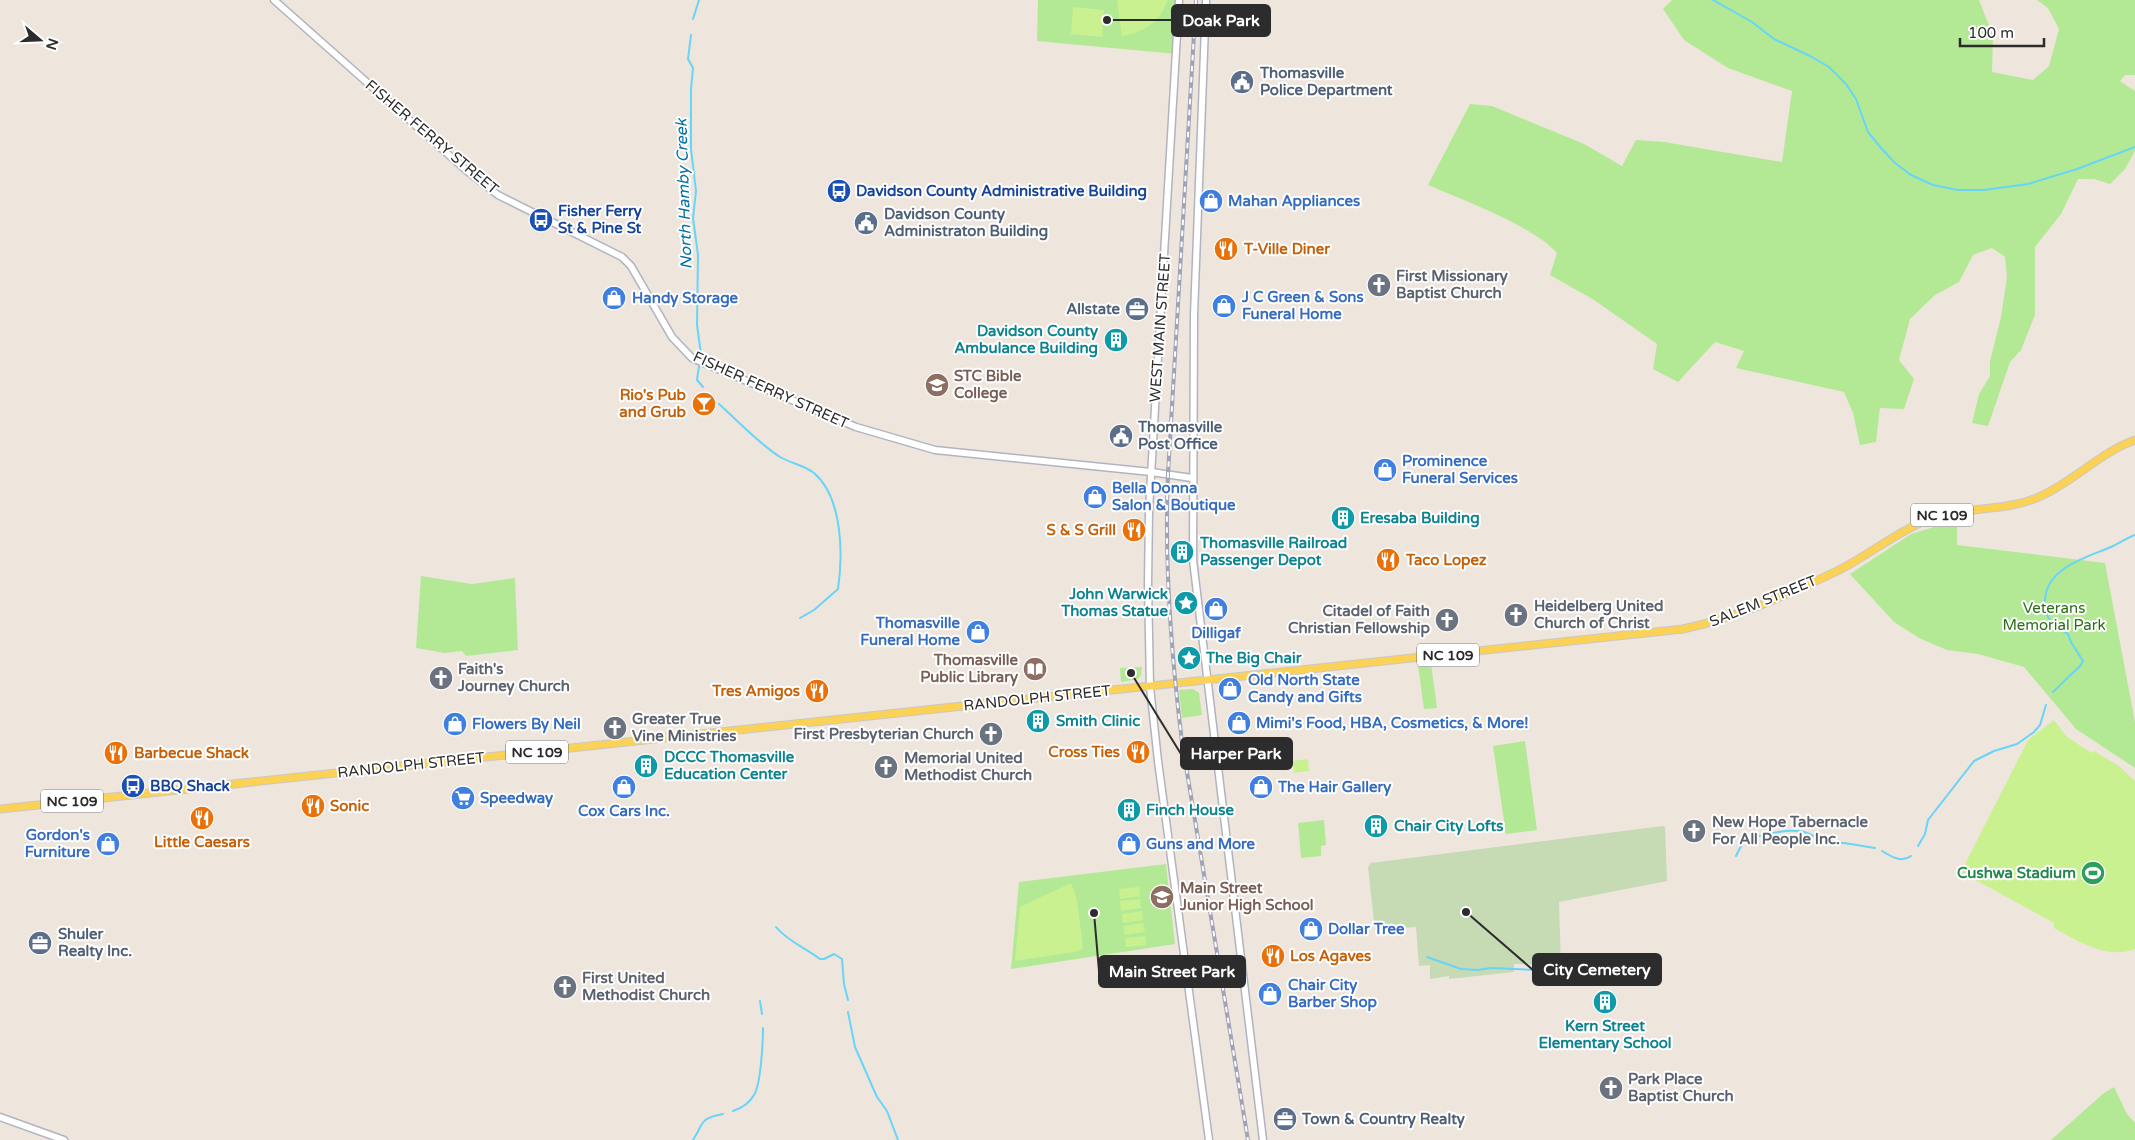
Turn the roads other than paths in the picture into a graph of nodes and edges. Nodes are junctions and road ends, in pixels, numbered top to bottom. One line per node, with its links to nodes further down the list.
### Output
1 (274, 0): 5 (street, FISHER FERRY STREET)
2 (1179, 0): 5 (street, WEST MAIN STREET)
3 (1206, 0): 6 (street, WEST MAIN STREET)
4 (2135, 440): 7 (main road, SALEM STREET / NC 109)
5 (1152, 472): 6 (street, FISHER FERRY STREET); 8 (street, WEST MAIN STREET)
6 (1192, 478): 7 (street, WEST MAIN STREET)
7 (1206, 680): 8 (main road, SALEM STREET / NC 109); 13 (street, WEST MAIN STREET)
8 (1150, 686): 9 (main road, RANDOLPH STREET / NC 109); 12 (street, WEST MAIN STREET)
9 (0, 809)
10 (0, 1117): 11 (street)
11 (64, 1140)
12 (1209, 1140)
13 (1262, 1140)

